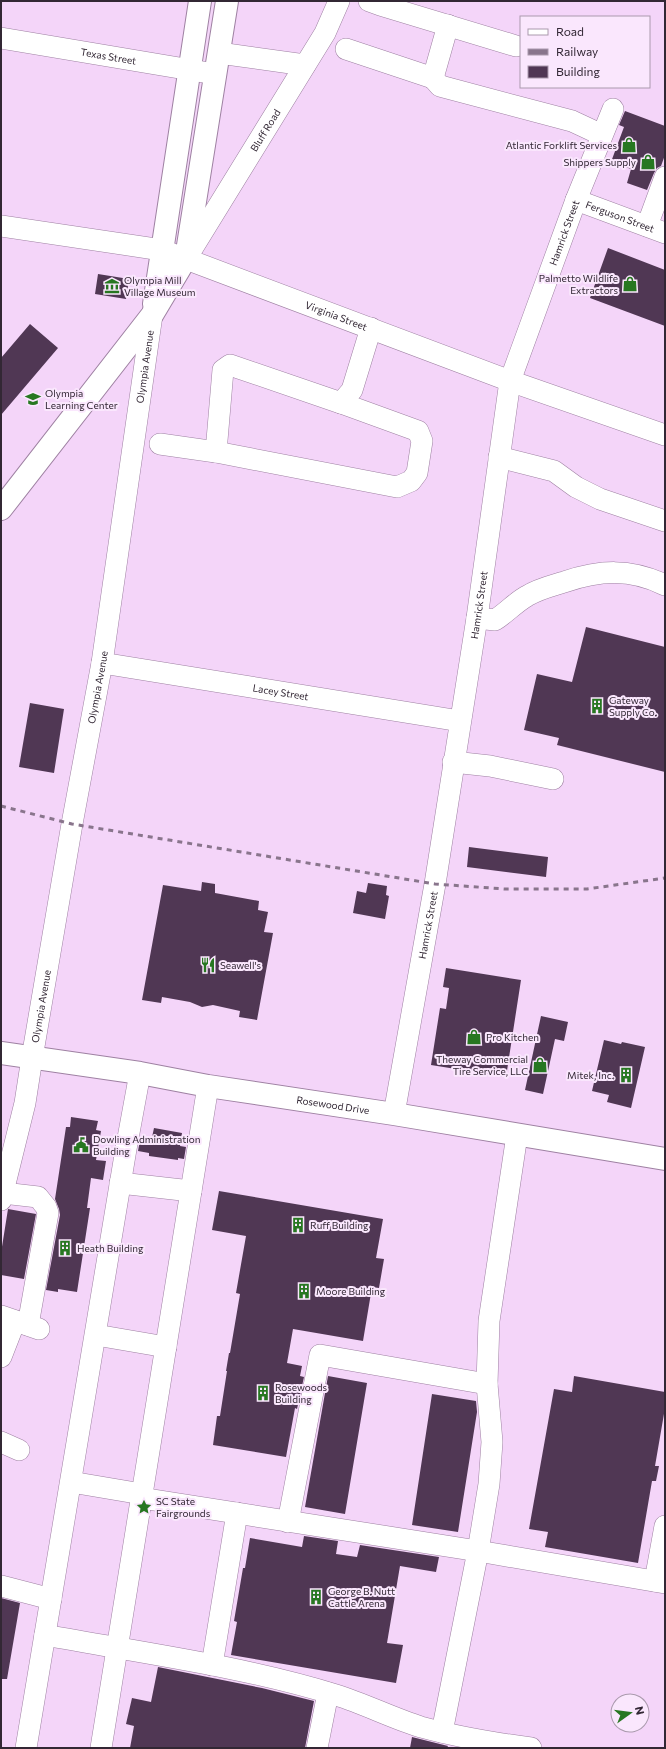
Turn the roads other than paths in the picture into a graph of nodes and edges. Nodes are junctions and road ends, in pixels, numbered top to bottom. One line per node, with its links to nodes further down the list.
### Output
1 (200, 1): 11 (main road, Olympia Avenue)
2 (227, 1): 9 (main road, Olympia Avenue)
3 (339, 1): 10 (street, Bluff Road)
4 (369, 1): 5 (street)
5 (448, 25): 7 (street); 13 (street)
6 (1, 38): 11 (street, Texas Street)
7 (516, 46)
8 (346, 49): 13 (street)
9 (219, 53): 10 (street); 12 (main road, Olympia Avenue)
10 (305, 65): 18 (street, Bluff Road)
11 (191, 69): 12 (street, Texas Street); 22 (main road, Olympia Avenue)
12 (215, 74): 17 (main road, Olympia Avenue)
13 (433, 78): 15 (street)
14 (613, 109): 15 (street, Hamrick Street)
15 (602, 135): 19 (street, Hamrick Street)
16 (665, 177): 21 (street)
17 (198, 180): 18 (street); 23 (main road, Olympia Avenue)
18 (228, 191): 23 (street, Bluff Road)
19 (576, 200): 21 (street, Ferguson Street); 26 (street, Hamrick Street)
20 (1, 226): 22 (street, Virginia Street)
21 (656, 230)
22 (162, 250): 23 (street, Virginia Street); 24 (main road, Olympia Avenue)
23 (186, 258): 24 (main road, Olympia Avenue); 25 (street, Virginia Street)
24 (152, 315): 32 (main road); 36 (street, Olympia Avenue)
25 (371, 328): 26 (street, Virginia Street); 27 (street)
26 (510, 381): 28 (street, Virginia Street); 31 (street, Hamrick Street)
27 (341, 403): 30 (street); 30 (street)
28 (665, 435)
29 (160, 444): 30 (street)
30 (216, 452)
31 (499, 457): 33 (street); 35 (street, Hamrick Street)
32 (1, 509)
33 (665, 521)
34 (665, 585): 35 (street)
35 (476, 618): 37 (street, Hamrick Street)
36 (102, 663): 37 (street, Lacey Street); 41 (street, Olympia Avenue)
37 (460, 721): 38 (street, Hamrick Street)
38 (453, 762): 39 (street); 44 (street, Hamrick Street)
39 (553, 779)
40 (1, 1053): 41 (main road, Rosewood Drive)
41 (32, 1058): 42 (main road, Rosewood Drive); 49 (street, Olympia Avenue)
42 (140, 1073): 43 (main road, Rosewood Drive); 47 (street)
43 (208, 1086): 44 (main road, Rosewood Drive); 48 (street)
44 (394, 1114): 45 (main road, Rosewood Drive)
45 (517, 1135): 46 (main road, Rosewood Drive); 54 (street)
46 (665, 1158)
47 (120, 1183): 48 (street); 51 (street)
48 (191, 1191): 52 (street)
49 (2, 1196): 50 (street)
50 (21, 1323): 53 (street)
51 (96, 1335): 52 (street); 55 (street)
52 (166, 1347): 56 (street)
53 (1, 1357)
54 (487, 1384): 58 (street); 60 (street)
55 (71, 1482): 56 (street); 63 (street)
56 (141, 1496): 57 (street); 65 (street)
57 (237, 1514): 58 (street); 66 (street)
58 (288, 1522): 60 (street)
59 (665, 1526): 61 (street)
60 (478, 1551): 61 (street); 68 (street)
61 (660, 1582)
62 (1, 1586): 63 (street)
63 (51, 1599): 64 (street)
64 (45, 1635): 65 (street); 69 (street)
65 (117, 1648): 66 (street); 70 (street)
66 (212, 1665): 67 (street)
67 (328, 1693): 68 (street); 71 (street)
68 (442, 1732): 72 (street)
69 (26, 1748)
70 (101, 1748)
71 (317, 1748)
72 (531, 1748)

